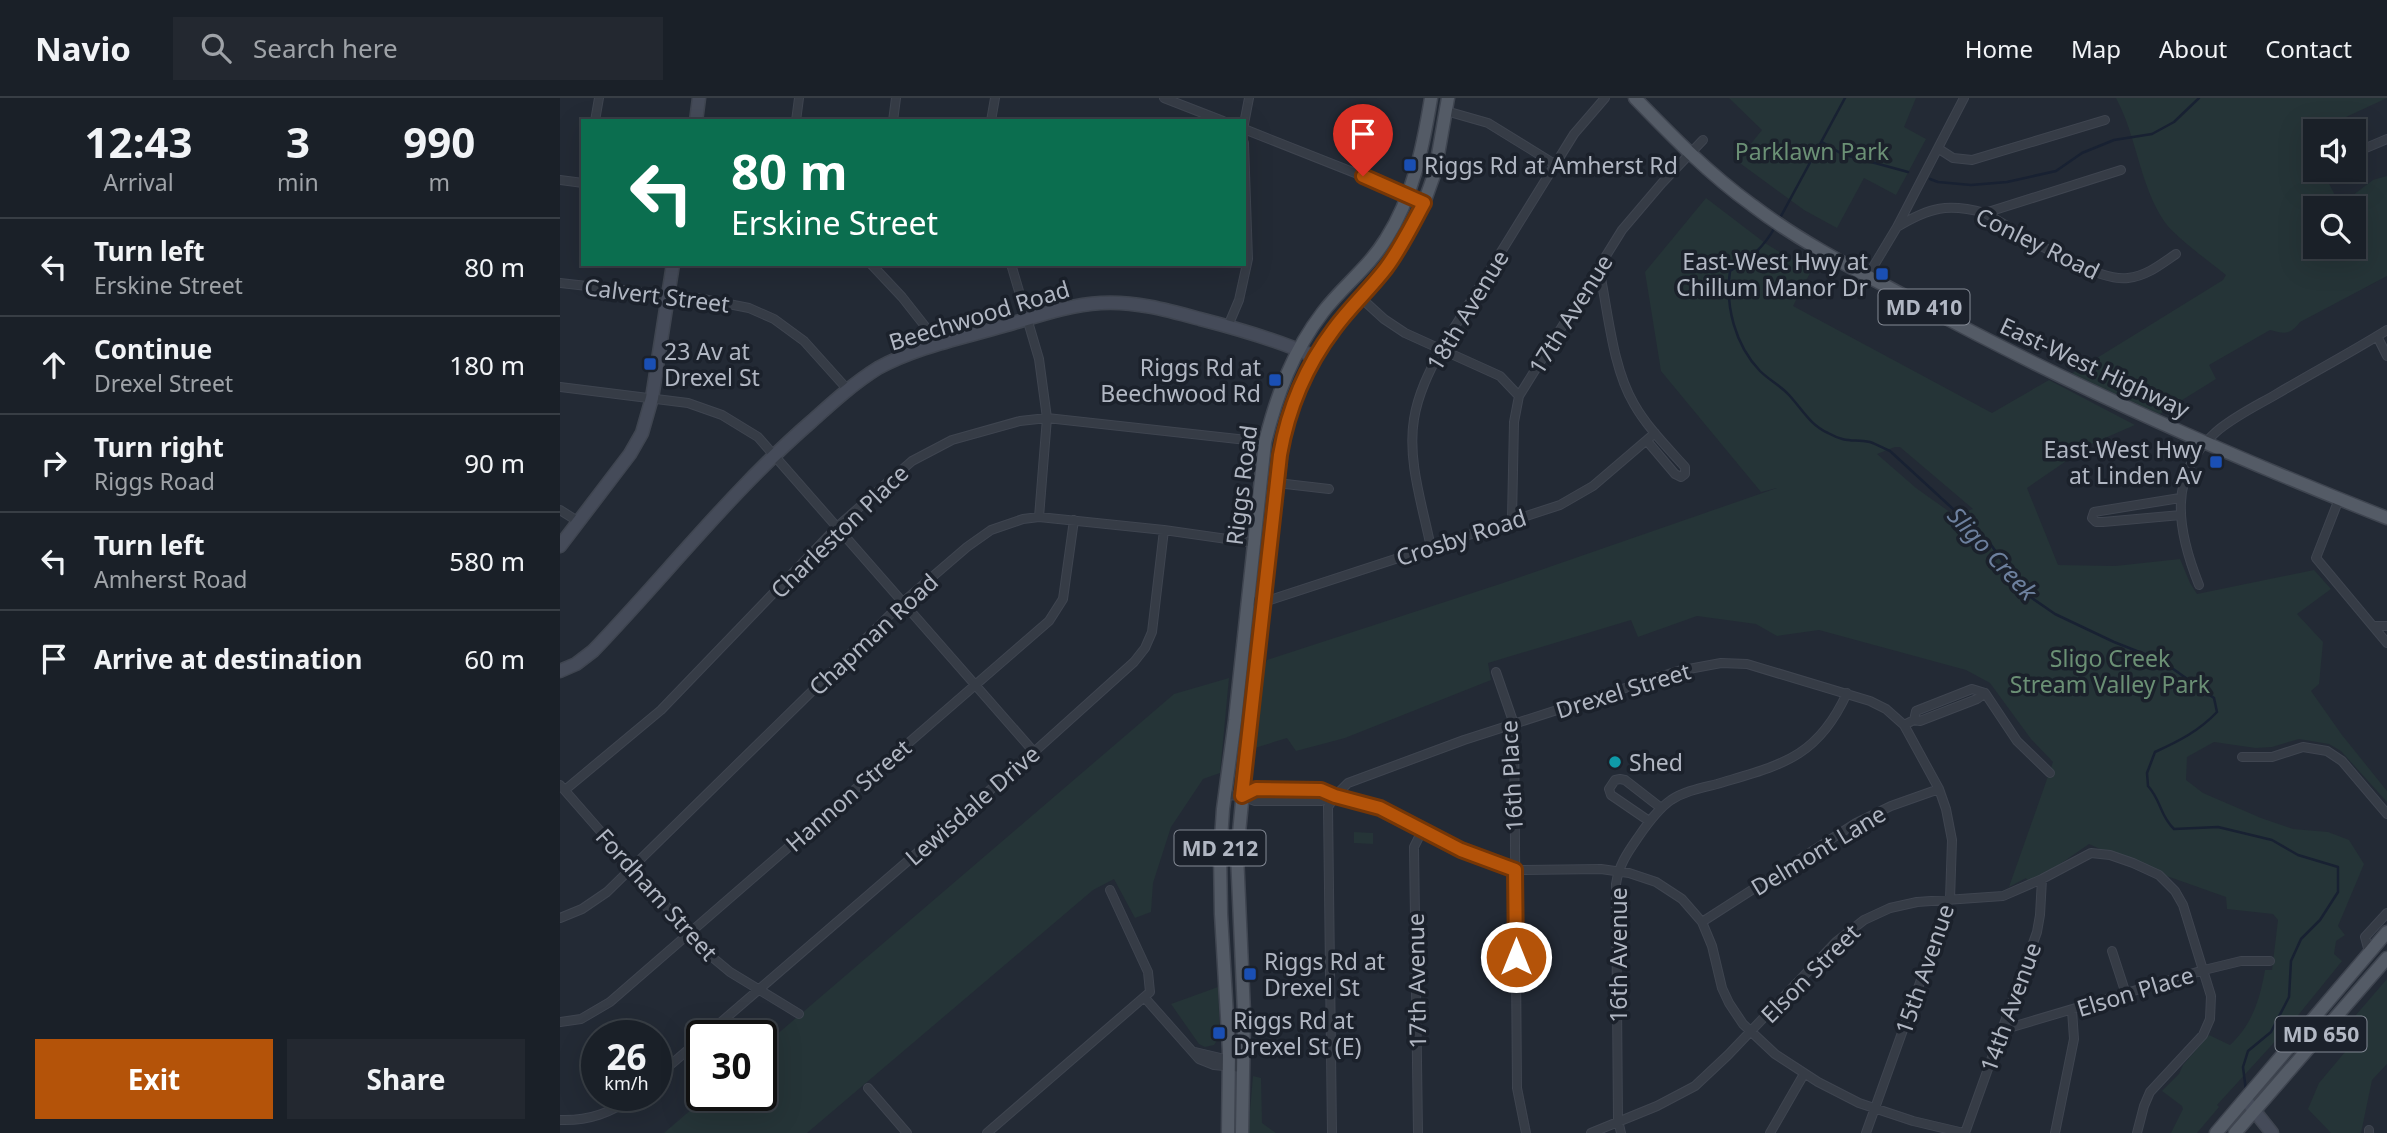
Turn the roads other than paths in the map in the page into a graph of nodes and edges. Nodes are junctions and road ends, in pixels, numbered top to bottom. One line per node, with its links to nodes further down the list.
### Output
1 (599, 98): 13 (street)
2 (699, 98): 14 (street)
3 (799, 98): 15 (street)
4 (896, 98): 16 (street)
5 (995, 98): 17 (street)
6 (1164, 98): 18 (street)
7 (1249, 98): 19 (street)
8 (1431, 98): 31 (main road, Riggs Road / MD 212)
9 (1605, 98): 27 (street, 18th Avenue)
10 (1635, 98): 26 (main road, East-West Highway / MD 410)
11 (1964, 98): 25 (street)
12 (1447, 105): 27 (street); 32 (main road, Riggs Road / MD 212)
13 (595, 119)
14 (696, 119)
15 (796, 119)
16 (893, 119)
17 (991, 119)
18 (1218, 119)
19 (1245, 119)
20 (2105, 120): 25 (street)
21 (1246, 130): 31 (street)
22 (2387, 139): 24 (street)
23 (1703, 140): 26 (street, 17th Avenue)
24 (2366, 148)
25 (1938, 149): 34 (street)
26 (1690, 154): 40 (street, 17th Avenue); 41 (main road, East-West Highway / MD 410)
27 (1556, 164): 51 (street, 18th Avenue)
28 (2121, 170): 33 (street)
29 (560, 180): 30 (street)
30 (581, 183)
31 (1408, 196): 32 (street); 50 (main road, Riggs Road / MD 212)
32 (1424, 203): 44 (main road, Riggs Road / MD 212)
33 (1985, 213): 34 (street, Conley Road); 35 (street, Conley Road)
34 (1897, 227): 41 (street)
35 (2176, 254)
36 (673, 266): 43 (street)
37 (873, 266): 49 (street)
38 (1012, 266): 45 (street)
39 (1246, 266): 46 (street)
40 (1599, 268): 56 (street, 17th Avenue); 59 (street)
41 (1867, 277): 61 (main road, East-West Highway / MD 410)
42 (560, 283): 43 (street, Calvert Street)
43 (668, 296): 55 (street, Calvert Street); 57 (street)
44 (1360, 298): 51 (street); 53 (main road, Riggs Road / MD 212)
45 (1027, 319): 46 (street, Beechwood Road); 49 (street, Beechwood Road); 58 (street)
46 (1228, 326): 50 (street, Beechwood Road)
47 (2387, 330): 48 (street)
48 (2377, 336): 52 (street); 61 (street)
49 (939, 344): 55 (street, Beechwood Road)
50 (1298, 349): 53 (street, Beechwood Road); 62 (main road, Riggs Road / MD 212)
51 (1441, 349): 56 (street); 79 (street, 18th Avenue)
52 (2387, 356)
53 (1315, 357): 64 (main road, Riggs Road / MD 212)
54 (560, 387): 57 (street)
55 (848, 390): 63 (street, Beechwood Road)
56 (1518, 396): 72 (street, 17th Avenue)
57 (652, 398): 63 (street); 74 (street)
58 (1047, 418): 62 (street, Charleston Place); 70 (street); 75 (street, Charleston Place)
59 (1655, 433): 60 (street, Crosby Road); 60 (street)
60 (1647, 441): 72 (street, Crosby Road)
61 (2206, 441): 66 (street); 67 (main road, East-West Highway / MD 410)
62 (1265, 442): 77 (main road, Riggs Road / MD 212)
63 (774, 454): 75 (street); 87 (street, Beechwood Road)
64 (1278, 484): 65 (street); 83 (main road, Riggs Road / MD 212)
65 (1329, 489)
66 (2180, 498): 69 (street); 69 (street)
67 (2339, 499): 71 (main road, East-West Highway / MD 410); 84 (street)
68 (560, 510): 74 (street)
69 (2181, 515): 80 (street)
70 (1040, 517): 73 (street, Chapman Road); 82 (street, Chapman Road)
71 (2387, 518)
72 (1512, 519): 79 (street, Crosby Road)
73 (1074, 520): 76 (street, Chapman Road); 89 (street, Hannon Street)
74 (579, 522): 78 (street)
75 (838, 526): 82 (street); 96 (street, Charleston Place)
76 (1164, 530): 77 (street, Chapman Road); 93 (street, Lewisdale Drive)
77 (1255, 543): 81 (main road, Riggs Road / MD 212)
78 (560, 547)
79 (1431, 548): 83 (street, Crosby Road)
80 (2199, 585)
81 (1248, 601): 83 (street, Crosby Road); 98 (main road, Riggs Road / MD 212)
82 (903, 602): 89 (street); 105 (street, Chapman Road)
83 (1264, 602): 99 (main road, Riggs Road / MD 212)
84 (2372, 626): 85 (street); 86 (street)
85 (2387, 626)
86 (2387, 643)
87 (560, 671)
88 (1496, 672): 91 (street, 16th Place)
89 (976, 684): 93 (street); 115 (street, Hannon Street)
90 (1847, 693): 91 (street, Drexel Street); 92 (street, Drexel Street); 101 (street, 16th Avenue)
91 (1514, 724): 100 (street, Drexel Street); 106 (street, 16th Place)
92 (1905, 725): 95 (street); 97 (street, 15th Avenue)
93 (1034, 752): 121 (street, Lewisdale Drive)
94 (2242, 757): 102 (street)
95 (2050, 773)
96 (562, 787): 105 (street, Fordham Street)
97 (1939, 789): 110 (street, 15th Avenue); 113 (street, Delmont Lane)
98 (1225, 795): 99 (street); 132 (main road, Riggs Road / MD 212)
99 (1242, 796): 100 (street); 133 (main road, Riggs Road / MD 212)
100 (1335, 796): 104 (street); 145 (street)
101 (1661, 808): 103 (street, 16th Avenue); 103 (street)
102 (2387, 814)
103 (1649, 821): 107 (street, 16th Avenue)
104 (1422, 831): 106 (street); 146 (street, 17th Avenue)
105 (632, 867): 112 (street, Chapman Road); 115 (street, Fordham Street)
106 (1515, 870): 107 (street); 147 (street, 16th Place)
107 (1618, 871): 113 (street); 140 (street, 16th Avenue)
108 (2042, 879): 110 (street, Elson Street); 120 (street, Elson Street); 128 (street, 14th Avenue)
109 (1110, 890): 123 (street)
110 (1950, 899): 129 (street, Elson Street); 137 (street, 15th Avenue)
111 (2387, 913): 117 (street)
112 (560, 918)
113 (1702, 922): 129 (street)
114 (2387, 932): 117 (main road, MD 650)
115 (689, 933): 121 (street, Fordham Street); 127 (street, Hannon Street)
116 (2112, 951): 122 (street)
117 (2369, 952): 136 (main road, MD 650)
118 (2387, 958): 136 (main road, MD 650)
119 (2270, 961): 120 (street, Elson Place)
120 (2204, 970): 122 (street, Elson Place); 154 (street)
121 (760, 989): 125 (street, Fordham Street); 126 (street, Lewisdale Drive)
122 (2126, 994): 124 (street, Elson Place)
123 (1145, 998): 132 (street); 142 (street)
124 (2072, 1010): 128 (street, Elson Place); 153 (street)
125 (799, 1014)
126 (723, 1020)
127 (560, 1022)
128 (2002, 1030): 152 (street, 14th Avenue)
129 (1750, 1032): 134 (street); 140 (street, Elson Street)
130 (686, 1051): 131 (street, Lewisdale Drive)
131 (672, 1063)
132 (1228, 1064): 133 (street); 143 (main road, Riggs Road / MD 212)
133 (1243, 1064): 144 (main road, Riggs Road / MD 212)
134 (1804, 1073): 137 (street); 150 (street)
135 (868, 1088): 141 (street)
136 (2253, 1105): 155 (main road, MD 650); 156 (main road, MD 650); 157 (street)
137 (1875, 1109): 151 (street, 15th Avenue); 152 (street)
138 (610, 1111): 139 (street)
139 (560, 1120)
140 (1619, 1120): 148 (street, Elson Street); 149 (street, 16th Avenue)
141 (907, 1133)
142 (987, 1133)
143 (1228, 1133)
144 (1242, 1133)
145 (1332, 1133)
146 (1418, 1133)
147 (1526, 1133)
148 (1591, 1133)
149 (1621, 1133)
150 (1770, 1133)
151 (1866, 1133)
152 (1964, 1133)
153 (2055, 1133)
154 (2137, 1133)
155 (2216, 1133)
156 (2235, 1133)
157 (2272, 1133)

